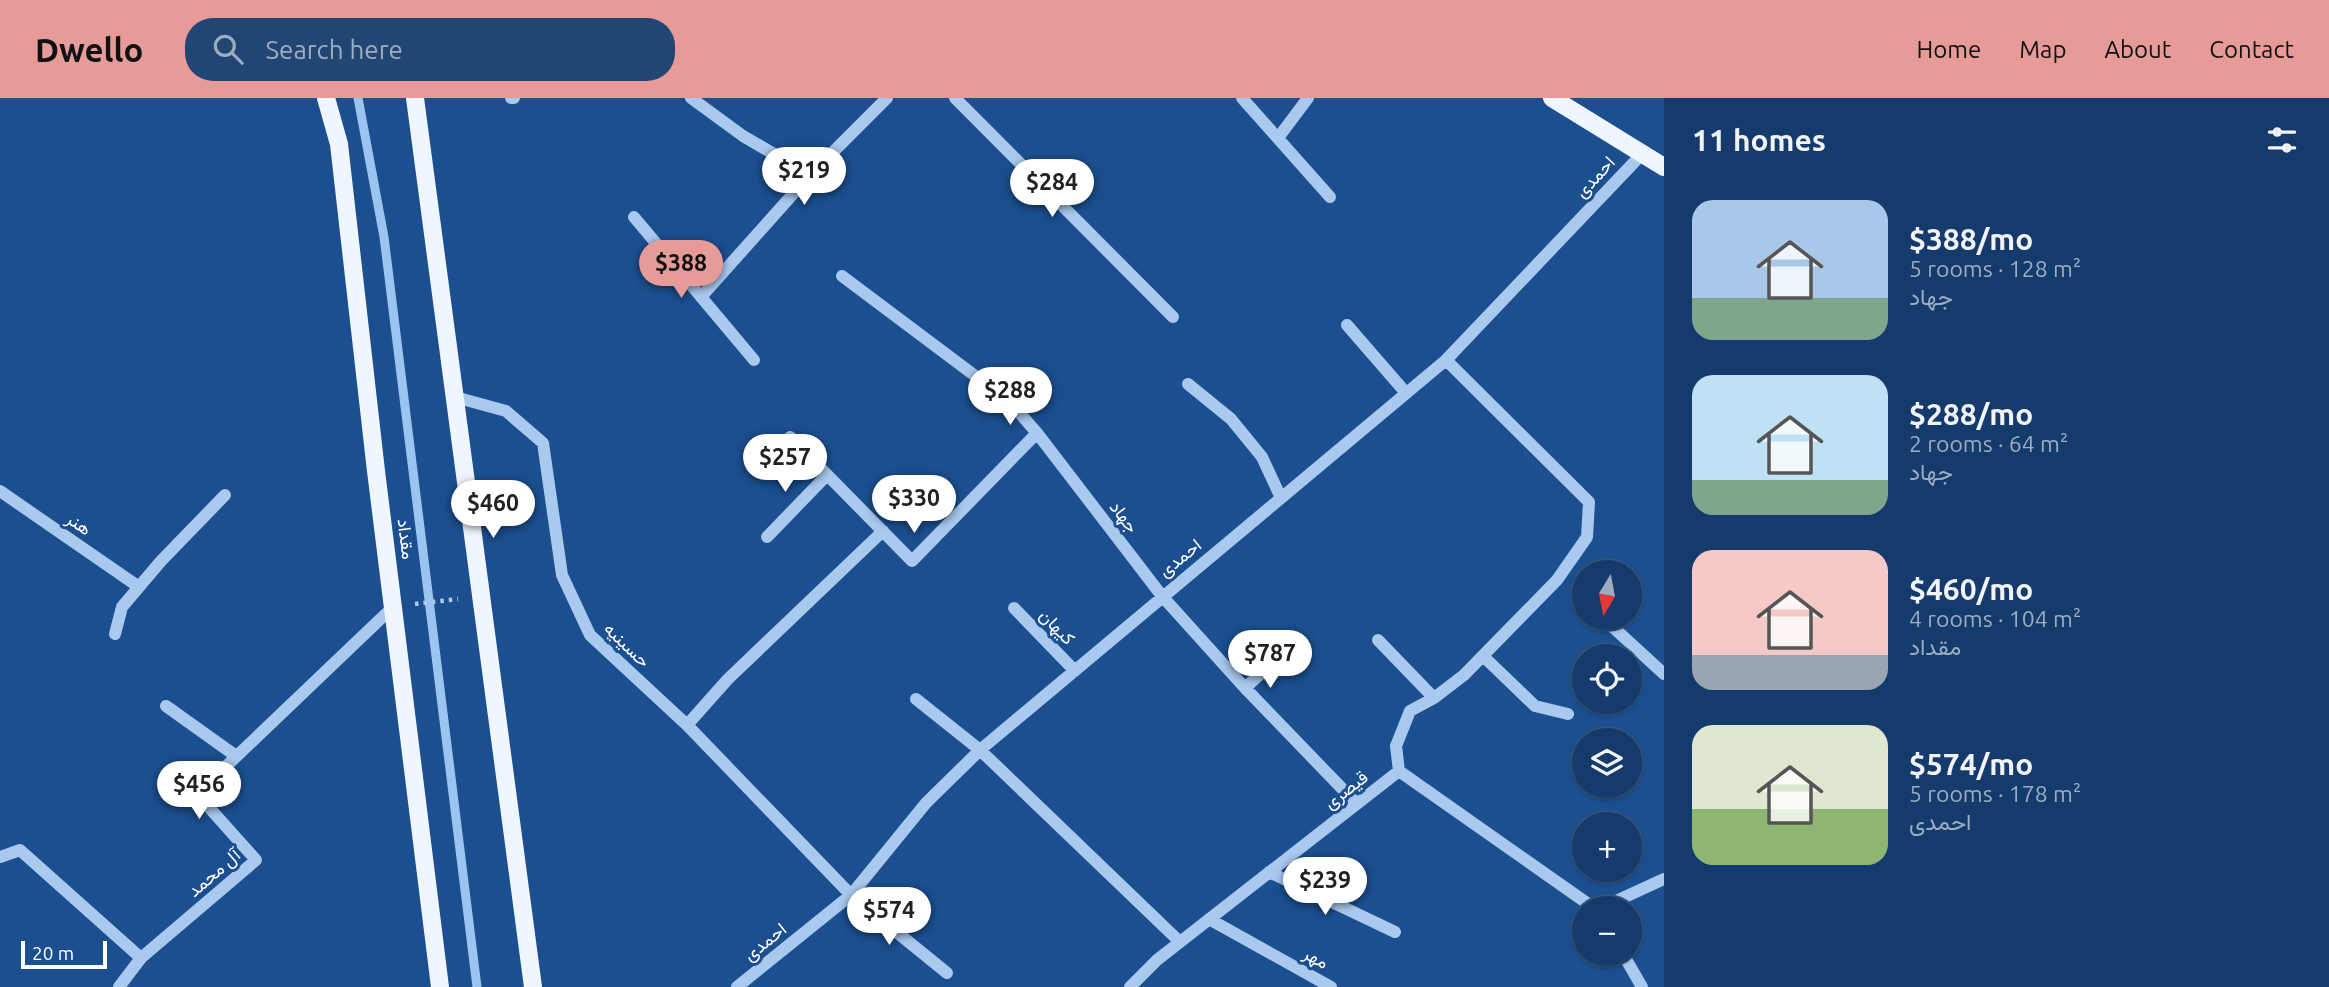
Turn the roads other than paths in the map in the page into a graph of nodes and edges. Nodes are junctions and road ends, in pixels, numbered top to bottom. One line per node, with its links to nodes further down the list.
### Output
1 (326, 98): 34 (main road, مقداد)
2 (415, 98): 23 (main road)
3 (691, 98): 12 (street)
4 (887, 98): 12 (street)
5 (955, 98): 17 (street)
6 (1242, 98): 9 (street)
7 (1308, 98): 9 (street)
8 (1552, 98): 10 (main road)
9 (1278, 138): 13 (street)
10 (1642, 154): 11 (main road); 20 (street, احمدی)
11 (1664, 167)
12 (810, 175): 16 (street)
13 (1330, 197)
14 (634, 217): 16 (street)
15 (842, 276): 24 (street, جهاد)
16 (701, 297): 19 (street)
17 (1173, 317)
18 (1348, 325): 22 (street)
19 (754, 360)
20 (1446, 360): 22 (street, احمدی); 40 (street)
21 (1188, 384): 29 (street)
22 (1406, 393): 29 (street, احمدی)
23 (455, 397): 48 (street, حسینیه); 67 (main road)
24 (1037, 433): 30 (street); 33 (street, جهاد)
25 (790, 437): 26 (street)
26 (827, 475): 30 (street); 31 (street)
27 (0, 491): 32 (street, هنر)
28 (225, 495): 32 (street)
29 (1281, 498): 33 (street, احمدی)
30 (883, 531): 48 (street)
31 (767, 537)
32 (139, 586): 37 (street)
33 (1162, 596): 41 (street, احمدی); 43 (street, جهاد)
34 (393, 607): 50 (street, آل محمد); 66 (main road, مقداد)
35 (1014, 608): 41 (street, کیهان)
36 (1616, 630): 42 (street)
37 (114, 634)
38 (1378, 639): 44 (street)
39 (1296, 641): 43 (street)
40 (1483, 656): 44 (street); 47 (street)
41 (1075, 671): 49 (street, احمدی)
42 (1664, 674)
43 (1245, 688): 52 (street, جهاد)
44 (1434, 698): 51 (street)
45 (916, 699): 49 (street)
46 (166, 706): 50 (street)
47 (1568, 714)
48 (687, 725): 56 (street, حسینیه)
49 (980, 750): 56 (street, احمدی); 61 (street)
50 (236, 756): 62 (street, آل محمد)
51 (1399, 771): 52 (street, قیصری); 57 (street)
52 (1357, 804): 54 (street, قیصری)
53 (0, 857): 62 (street)
54 (1269, 872): 59 (street, قیصری); 60 (street)
55 (1664, 879): 58 (street)
56 (851, 895): 64 (street, حسینیه); 68 (street, احمدی)
57 (1577, 896)
58 (1627, 896)
59 (1209, 919): 61 (street, قیصری); 70 (street, مهر)
60 (1395, 932)
61 (1180, 942): 69 (street, قیصری)
62 (141, 958): 65 (street)
63 (1630, 966): 71 (street)
64 (947, 973)
65 (119, 987)
66 (440, 987)
67 (533, 987)
68 (737, 987)
69 (1130, 987)
70 (1331, 987)
71 (1642, 987)

